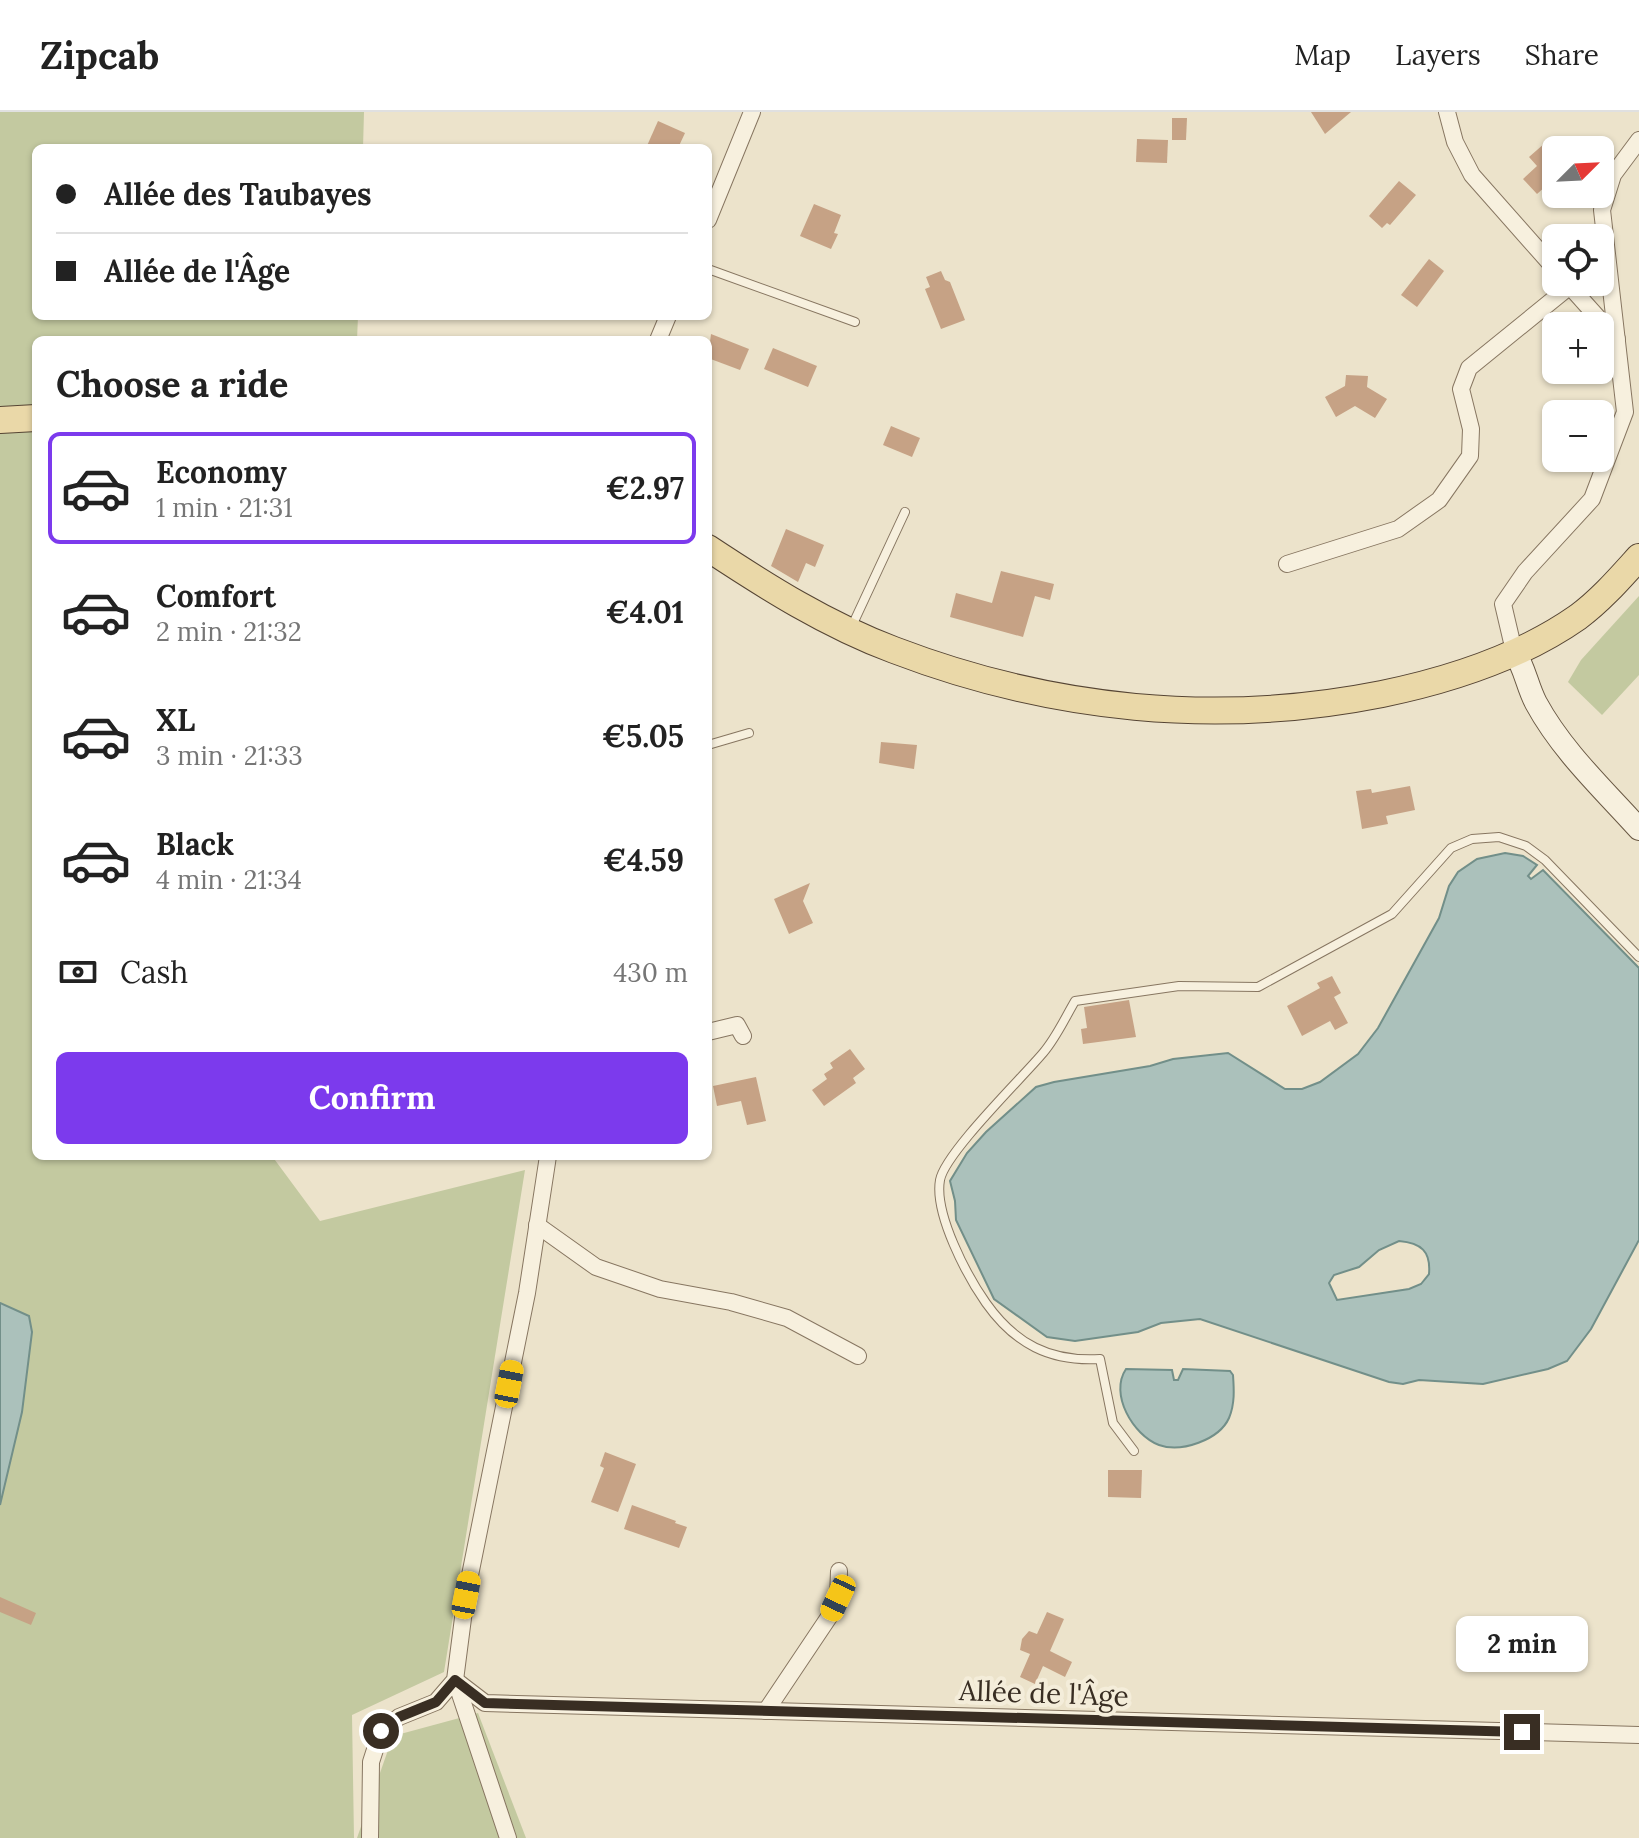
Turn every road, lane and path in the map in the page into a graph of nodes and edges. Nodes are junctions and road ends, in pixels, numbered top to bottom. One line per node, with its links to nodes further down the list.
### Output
1 (752, 112): 4 (street)
2 (1447, 112): 5 (street)
3 (1639, 140): 10 (street)
4 (712, 210)
5 (1542, 254)
6 (712, 270): 9 (lane)
7 (1554, 296): 16 (street)
8 (1579, 296): 10 (street)
9 (855, 322)
10 (1617, 339): 18 (street)
11 (32, 418): 12 (main road)
12 (0, 420)
13 (905, 512): 17 (lane)
14 (712, 551): 17 (main road)
15 (1639, 557): 18 (main road)
16 (1287, 564)
17 (850, 631): 18 (main road)
18 (1514, 651): 21 (main road)
19 (749, 733): 20 (lane)
20 (712, 744)
21 (1639, 829)
22 (1639, 957): 28 (lane)
23 (712, 1031): 24 (street)
24 (743, 1036)
25 (547, 1160): 26 (street)
26 (537, 1225): 27 (street); 30 (street)
27 (858, 1356)
28 (1134, 1451)
29 (839, 1571): 31 (street)
30 (455, 1680): 31 (street, Allée de l'Âge); 33 (street); 34 (street)
31 (766, 1711): 32 (street, Allée de l'Âge)
32 (1639, 1735)
33 (370, 1838)
34 (508, 1838)

